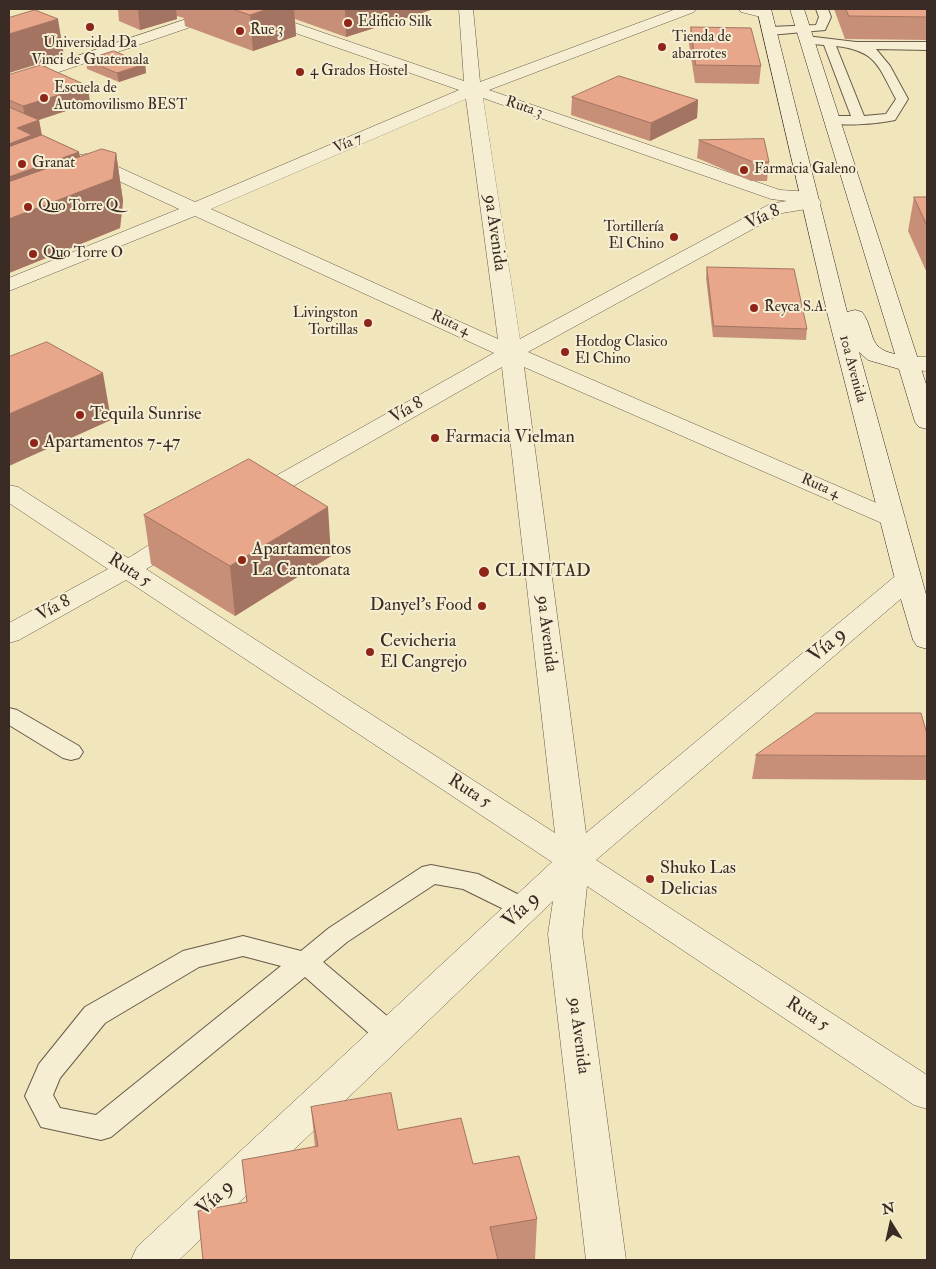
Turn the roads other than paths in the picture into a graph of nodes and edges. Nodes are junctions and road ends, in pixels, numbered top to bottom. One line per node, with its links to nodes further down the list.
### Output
1 (232, 9): 12 (street)
2 (240, 9): 13 (street, Ruta 3)
3 (466, 9): 13 (street, 9a Avenida)
4 (689, 9): 13 (street, Vía 7)
5 (797, 9): 8 (street)
6 (822, 9): 8 (lane)
7 (761, 16): 8 (lane); 17 (street, 10a Avenida)
8 (805, 35): 9 (lane); 14 (street)
9 (828, 43): 10 (lane); 15 (lane)
10 (852, 45): 11 (lane); 15 (lane)
11 (927, 46)
12 (9, 84)
13 (473, 90): 17 (street, Ruta 3); 18 (street, Vía 7); 20 (street, 9a Avenida)
14 (831, 119): 15 (lane); 21 (street)
15 (859, 120)
16 (72, 153): 18 (street, Ruta 4)
17 (812, 206): 20 (street, Vía 8); 21 (street); 25 (street, 10a Avenida)
18 (197, 208): 19 (street, Vía 7); 20 (street, Ruta 4)
19 (9, 285)
20 (511, 353): 24 (street, Vía 8); 25 (street, Ruta 4); 33 (street, 9a Avenida)
21 (918, 364): 22 (street)
22 (927, 422)
23 (9, 492): 27 (street, Ruta 5)
24 (230, 512)
25 (892, 519): 28 (street, 10a Avenida)
26 (204, 526): 27 (street, Vía 8)
27 (127, 570): 29 (street, Vía 8); 33 (street, Ruta 5)
28 (908, 578): 30 (street, 10a Avenida); 33 (street, Vía 9)
29 (9, 634)
30 (927, 640)
31 (9, 714): 32 (lane)
32 (71, 752)
33 (574, 861): 34 (street, Vía 9); 37 (street, Ruta 5); 39 (street, 9a Avenida)
34 (524, 909): 35 (lane); 36 (street, Vía 9)
35 (305, 962): 35 (lane); 36 (lane)
36 (390, 1035): 38 (street, Vía 9)
37 (927, 1094)
38 (151, 1260)
39 (606, 1260)

